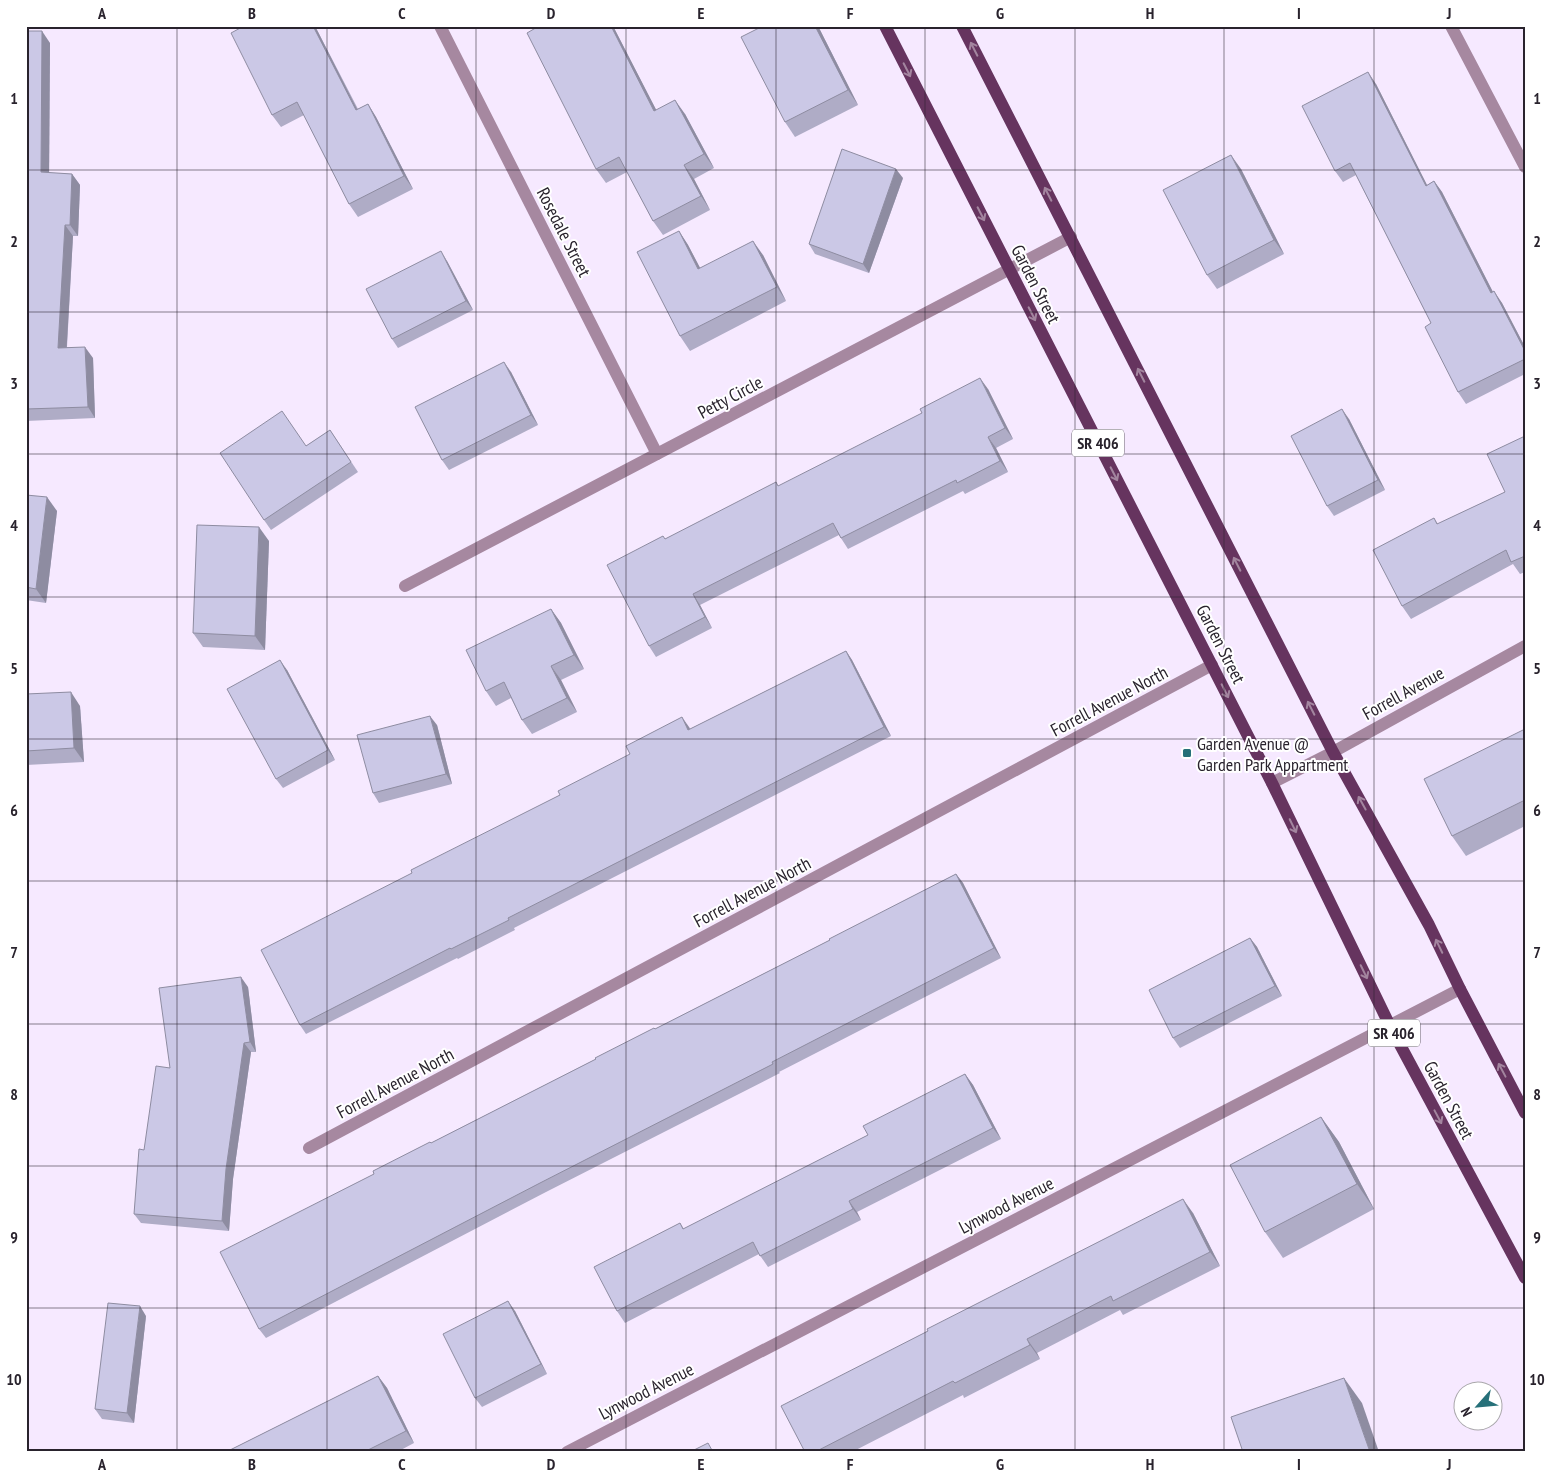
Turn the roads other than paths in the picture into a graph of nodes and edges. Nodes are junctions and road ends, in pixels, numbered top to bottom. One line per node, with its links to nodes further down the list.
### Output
1 (440, 26): 8 (street, Rosedale Street)
2 (885, 26): 7 (main road, Garden Street / SR 406, one-way to 7)
3 (962, 26): 6 (main road, one-way to 3)
4 (1451, 26): 5 (street)
5 (1525, 167)
6 (1071, 237): 7 (street, Petty Circle); 12 (main road, one-way to 6)
7 (1010, 270): 8 (street, Petty Circle); 11 (main road, Garden Street / SR 406, one-way to 11)
8 (657, 454): 9 (street, Petty Circle)
9 (405, 586)
10 (1525, 646): 12 (street, Forrell Avenue)
11 (1212, 665): 13 (main road, Garden Street / SR 406, one-way to 13); 17 (street, Forrell Avenue North)
12 (1334, 752): 13 (street, Forrell Avenue); 14 (main road, one-way to 12)
13 (1272, 782): 15 (main road, Garden Street / SR 406, one-way to 15)
14 (1460, 990): 15 (street, Lynwood Avenue); 16 (main road, one-way to 14)
15 (1390, 1026): 18 (main road, Garden Street / SR 406, one-way to 18); 19 (street, Lynwood Avenue)
16 (1525, 1113)
17 (309, 1148)
18 (1525, 1278)
19 (567, 1452)

